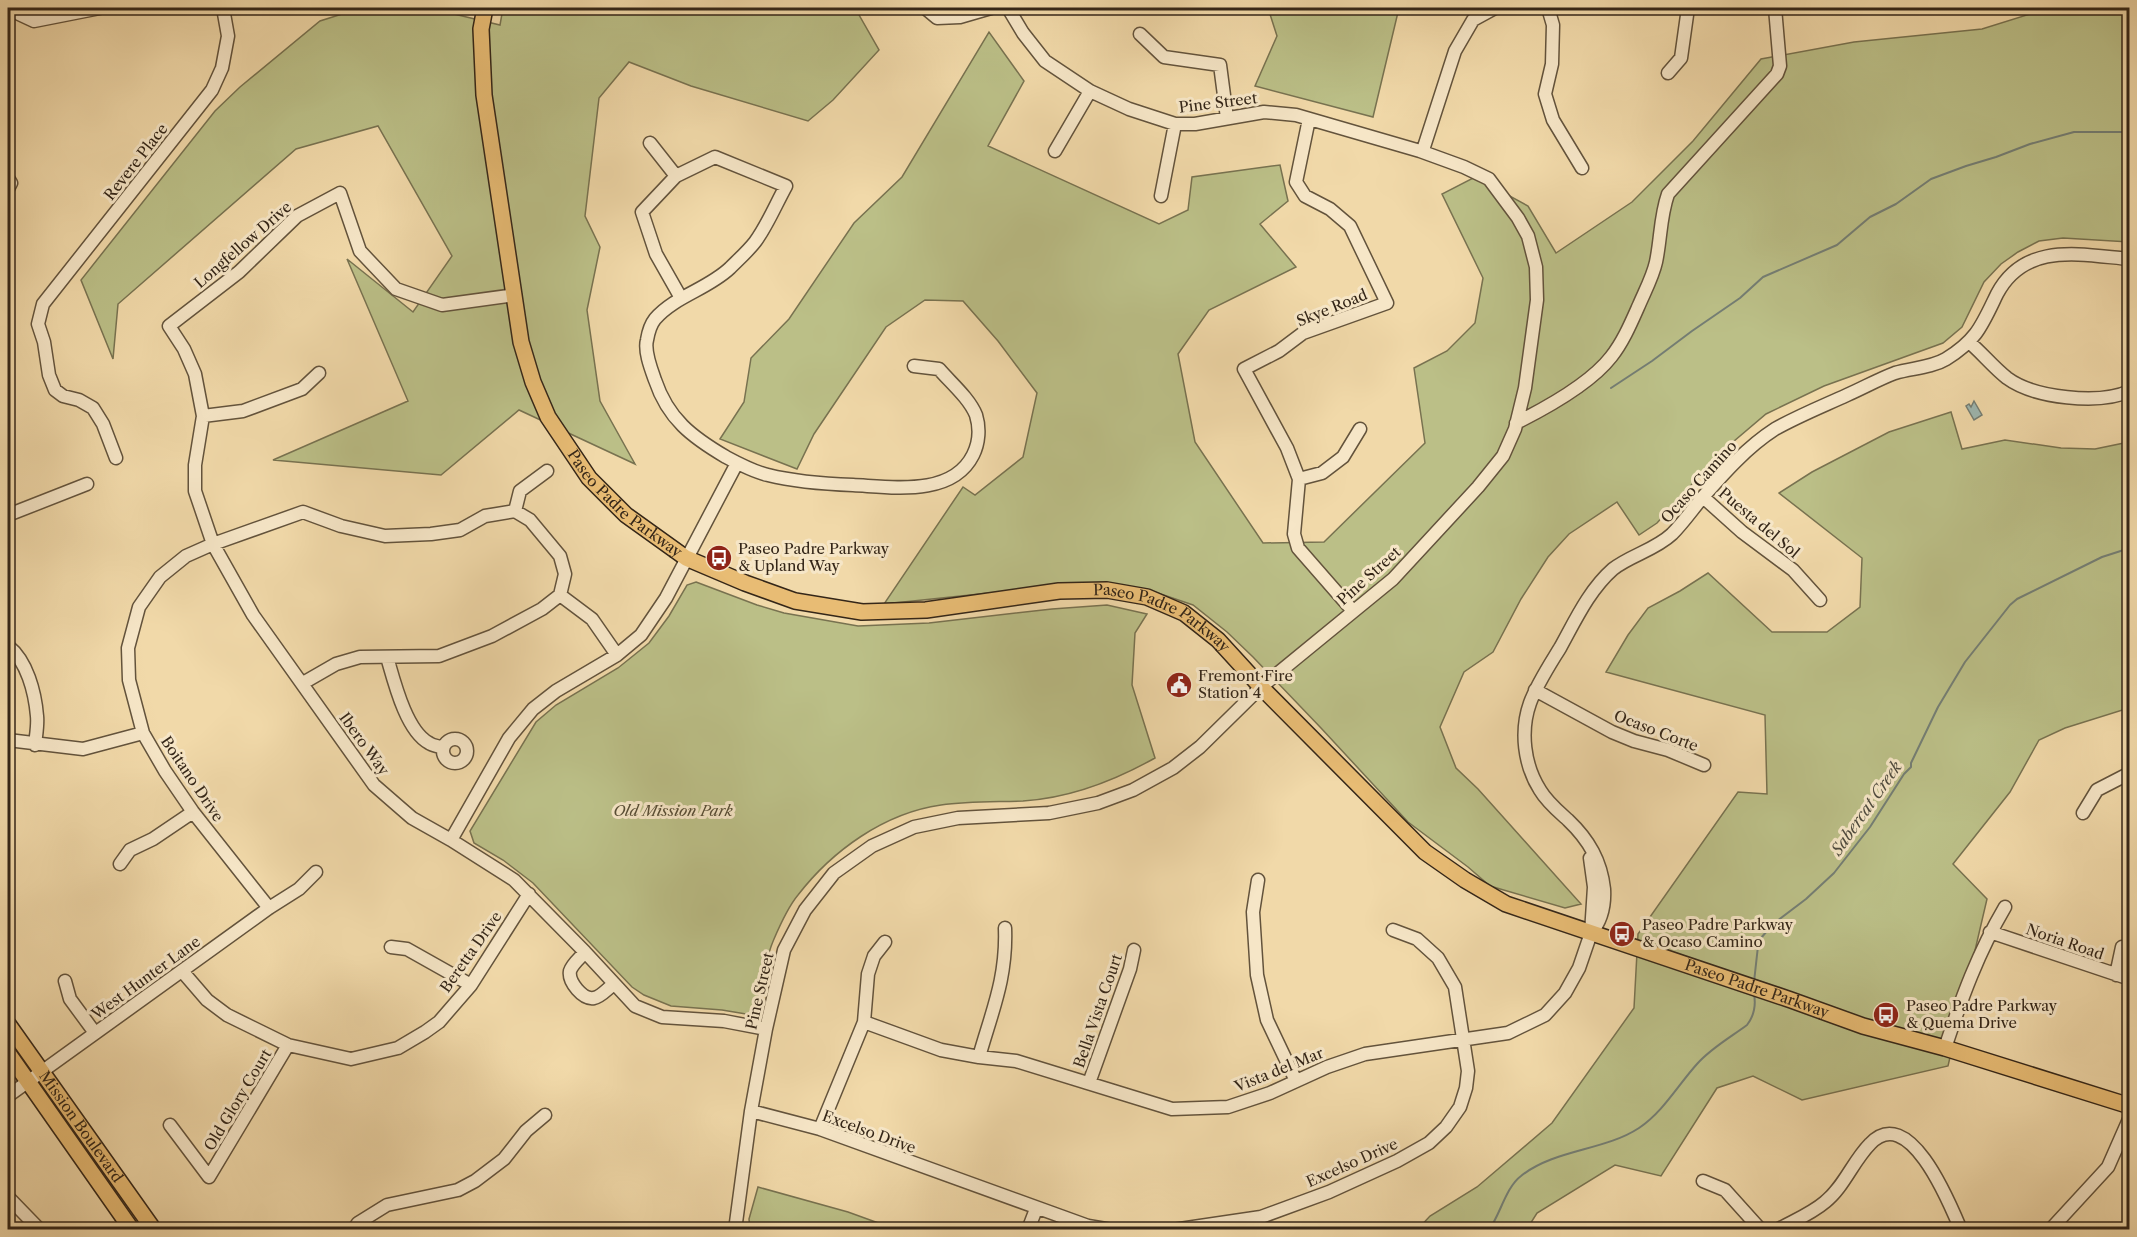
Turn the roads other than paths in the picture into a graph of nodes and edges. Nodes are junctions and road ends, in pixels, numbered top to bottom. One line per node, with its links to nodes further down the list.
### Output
1 (17, 8): 2 (street)
2 (100, 8)
3 (223, 8): 37 (street, Revere Place)
4 (485, 8): 27 (main road, Paseo Padre Parkway)
5 (925, 8): 6 (street)
6 (991, 8)
7 (1008, 8): 14 (street, Pine Street)
8 (1494, 8): 20 (street)
9 (1548, 8): 21 (street)
10 (1688, 8): 13 (street)
11 (1775, 8): 35 (street)
12 (1140, 34): 15 (street)
13 (1668, 73)
14 (1089, 91): 17 (street, Pine Street); 19 (street)
15 (1227, 118): 16 (street, Pine Street); 17 (street, Pine Street)
16 (1309, 119): 20 (street, Pine Street); 40 (street, Skye Road)
17 (1175, 124): 25 (street)
18 (650, 143): 22 (street)
19 (1055, 151)
20 (1420, 151): 35 (street, Pine Street)
21 (1582, 168)
22 (676, 176): 28 (street); 28 (street)
23 (8, 178): 24 (street)
24 (8, 189)
25 (1161, 196)
26 (2130, 259): 30 (street, Ocaso Camino)
27 (515, 295): 29 (street, Longfellow Drive); 46 (main road, Paseo Padre Parkway)
28 (681, 298): 38 (street)
29 (169, 326): 34 (street, Ibero Way)
30 (1970, 342): 33 (street); 42 (street, Ocaso Camino)
31 (914, 366): 38 (street)
32 (319, 373): 34 (street)
33 (2130, 391)
34 (203, 416): 45 (street, Ibero Way)
35 (1516, 423): 49 (street, Pine Street)
36 (1360, 429): 40 (street)
37 (116, 458)
38 (737, 463): 46 (street)
39 (547, 471): 43 (street)
40 (1299, 479): 49 (street, Skye Road)
41 (87, 484): 44 (street)
42 (1703, 497): 48 (street, Puesta del Sol); 55 (street, Ocaso Camino)
43 (514, 511): 45 (street, Boitano Drive); 47 (street)
44 (8, 515)
45 (213, 544): 53 (street, Ibero Way); 56 (street, Boitano Drive)
46 (686, 558): 51 (street); 54 (main road, Paseo Padre Parkway)
47 (560, 595): 51 (street); 52 (street)
48 (1820, 600)
49 (1353, 611): 54 (street, Pine Street)
50 (8, 646): 58 (street)
51 (617, 655): 64 (street)
52 (387, 657): 53 (street); 59 (street)
53 (303, 683): 64 (street, Ibero Way)
54 (1261, 687): 74 (main road, Paseo Padre Parkway); 88 (street, Pine Street)
55 (1535, 690): 60 (street, Ocaso Corte); 74 (street, Ocaso Camino)
56 (143, 733): 58 (street); 62 (street, Boitano Drive)
57 (8, 740): 58 (street)
58 (35, 744)
59 (443, 748)
60 (1704, 765)
61 (2130, 773): 63 (street)
62 (193, 812): 65 (street); 70 (street, Boitano Drive)
63 (2083, 813)
64 (451, 840): 68 (street, Ibero Way)
65 (120, 864)
66 (316, 872): 70 (street, West Hunter Lane)
67 (1258, 880): 96 (street)
68 (529, 894): 79 (street, Ibero Way); 85 (street, Beretta Drive)
69 (2005, 907): 73 (street)
70 (269, 908): 80 (street, West Hunter Lane)
71 (1005, 928): 94 (street)
72 (1393, 930): 90 (street, Excelso Drive)
73 (1990, 932): 81 (street, Noria Road); 92 (street)
74 (1592, 933): 90 (street, Vista del Mar); 92 (main road, Paseo Padre Parkway)
75 (885, 942): 86 (street)
76 (391, 947): 85 (street)
77 (2122, 947): 81 (street)
78 (1134, 950): 98 (street, Bella Vista Court)
79 (585, 952): 84 (street, Ibero Way); 84 (street)
80 (182, 971): 89 (street, West Hunter Lane); 91 (street, Beretta Drive)
81 (2116, 975): 82 (street, Noria Road)
82 (2130, 979)
83 (65, 981): 89 (street)
84 (614, 984): 88 (street, Ibero Way)
85 (471, 985): 91 (street, Beretta Drive)
86 (864, 1022): 94 (street, Vista del Mar); 105 (street)
87 (8, 1024): 95 (main road, Mission Boulevard)
88 (766, 1029): 101 (street, Pine Street)
89 (95, 1033): 95 (street, West Hunter Lane)
90 (1463, 1040): 96 (street, Vista del Mar); 116 (street, Excelso Drive)
91 (288, 1046): 104 (street, Old Glory Court)
92 (1945, 1048): 100 (main road, Paseo Padre Parkway)
93 (8, 1053): 97 (main road, Mission Boulevard)
94 (979, 1058): 98 (street, Vista del Mar)
95 (41, 1072): 97 (street, West Hunter Lane); 111 (main road, Mission Boulevard)
96 (1296, 1081): 98 (street, Vista del Mar)
97 (28, 1082): 99 (street, West Hunter Lane); 110 (main road, Mission Boulevard)
98 (1089, 1083)
99 (8, 1096)
100 (2130, 1106)
101 (751, 1111): 105 (street, Excelso Drive); 113 (street, Pine Street)
102 (545, 1115): 112 (street)
103 (2130, 1117): 120 (street)
104 (170, 1125)
105 (820, 1129): 108 (street, Excelso Drive)
106 (1703, 1181): 117 (street)
107 (8, 1197): 109 (street)
108 (1036, 1209): 114 (street); 115 (street, Excelso Drive)
109 (40, 1230)
110 (132, 1230)
111 (154, 1230)
112 (353, 1230)
113 (735, 1230)
114 (1028, 1230)
115 (1112, 1230)
116 (1173, 1230)
117 (1761, 1230)
118 (1777, 1230): 119 (street)
119 (1961, 1230)
120 (2050, 1230)

